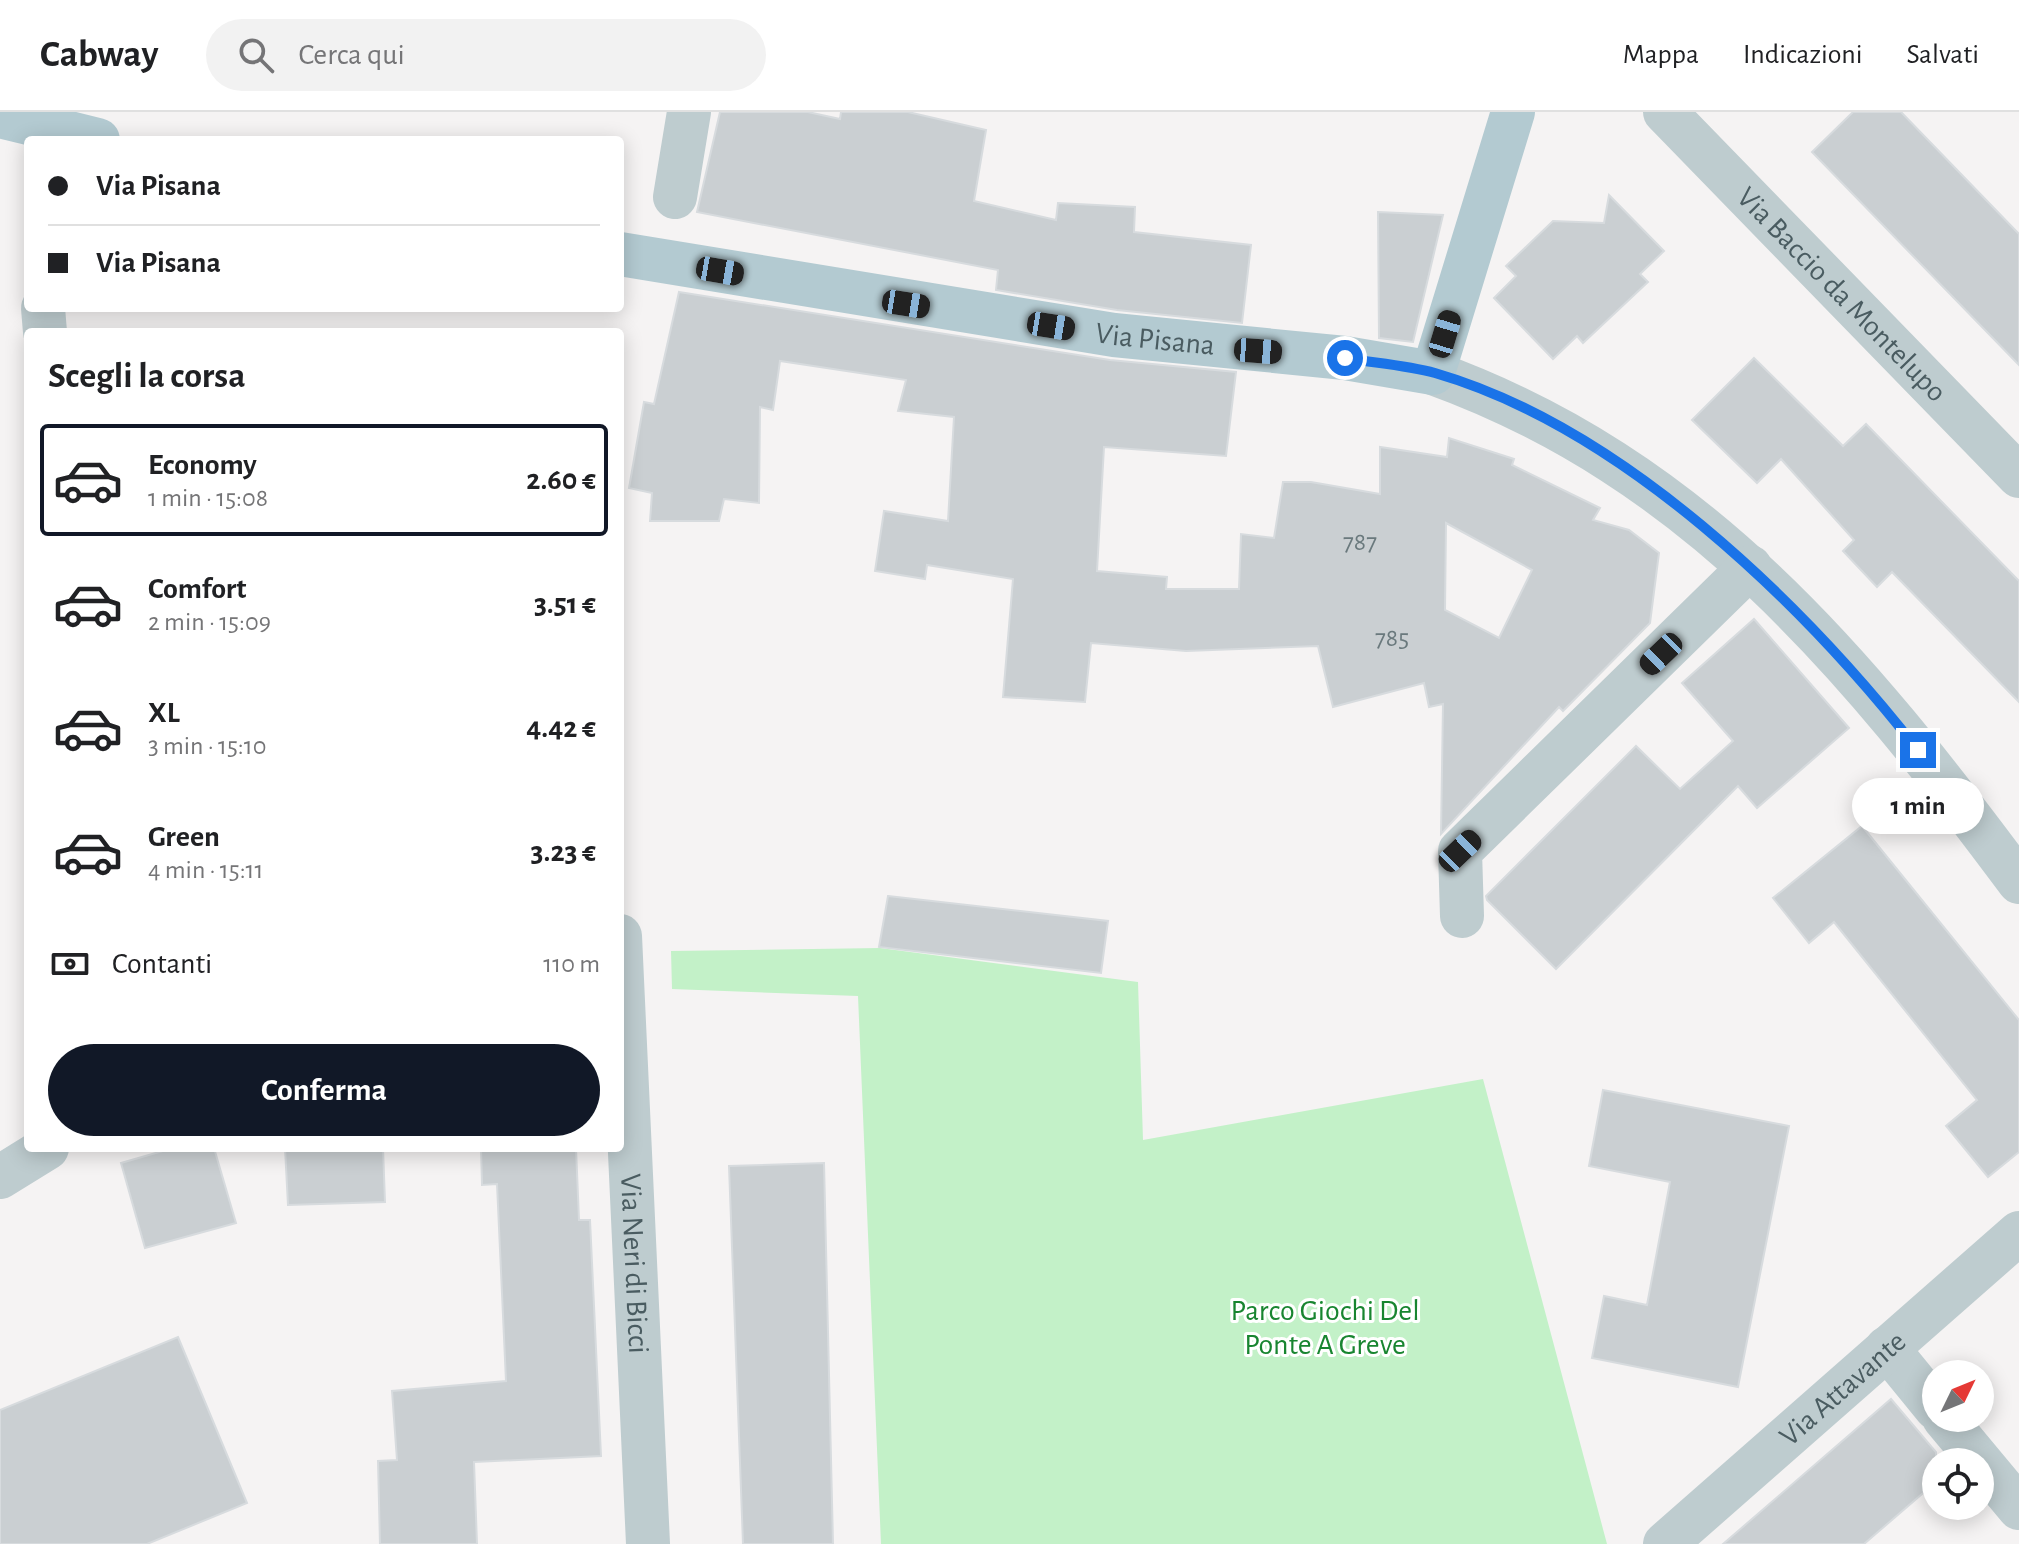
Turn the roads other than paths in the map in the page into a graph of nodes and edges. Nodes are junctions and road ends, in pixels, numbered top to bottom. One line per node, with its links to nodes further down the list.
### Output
1 (689, 112): 6 (street)
2 (1513, 112): 8 (main road)
3 (1665, 112): 9 (street, Via Baccio da Montelupo)
4 (25, 128): 5 (main road)
5 (74, 136)
6 (675, 197)
7 (624, 255): 8 (main road, Via Pisana)
8 (1433, 373): 10 (street, Via Pisana)
9 (2019, 476)
10 (1750, 567): 11 (street, Via Pisana); 12 (street)
11 (2019, 882)
12 (1462, 916)
13 (624, 1023): 21 (street, Via Neri di Bicci)
14 (41, 1152): 15 (street)
15 (0, 1177)
16 (2019, 1233): 17 (street, Via Attavante)
17 (1887, 1348): 18 (street); 22 (street, Via Attavante)
18 (1922, 1391)
19 (1956, 1432): 20 (street)
20 (2019, 1508)
21 (648, 1544)
22 (1665, 1544)

